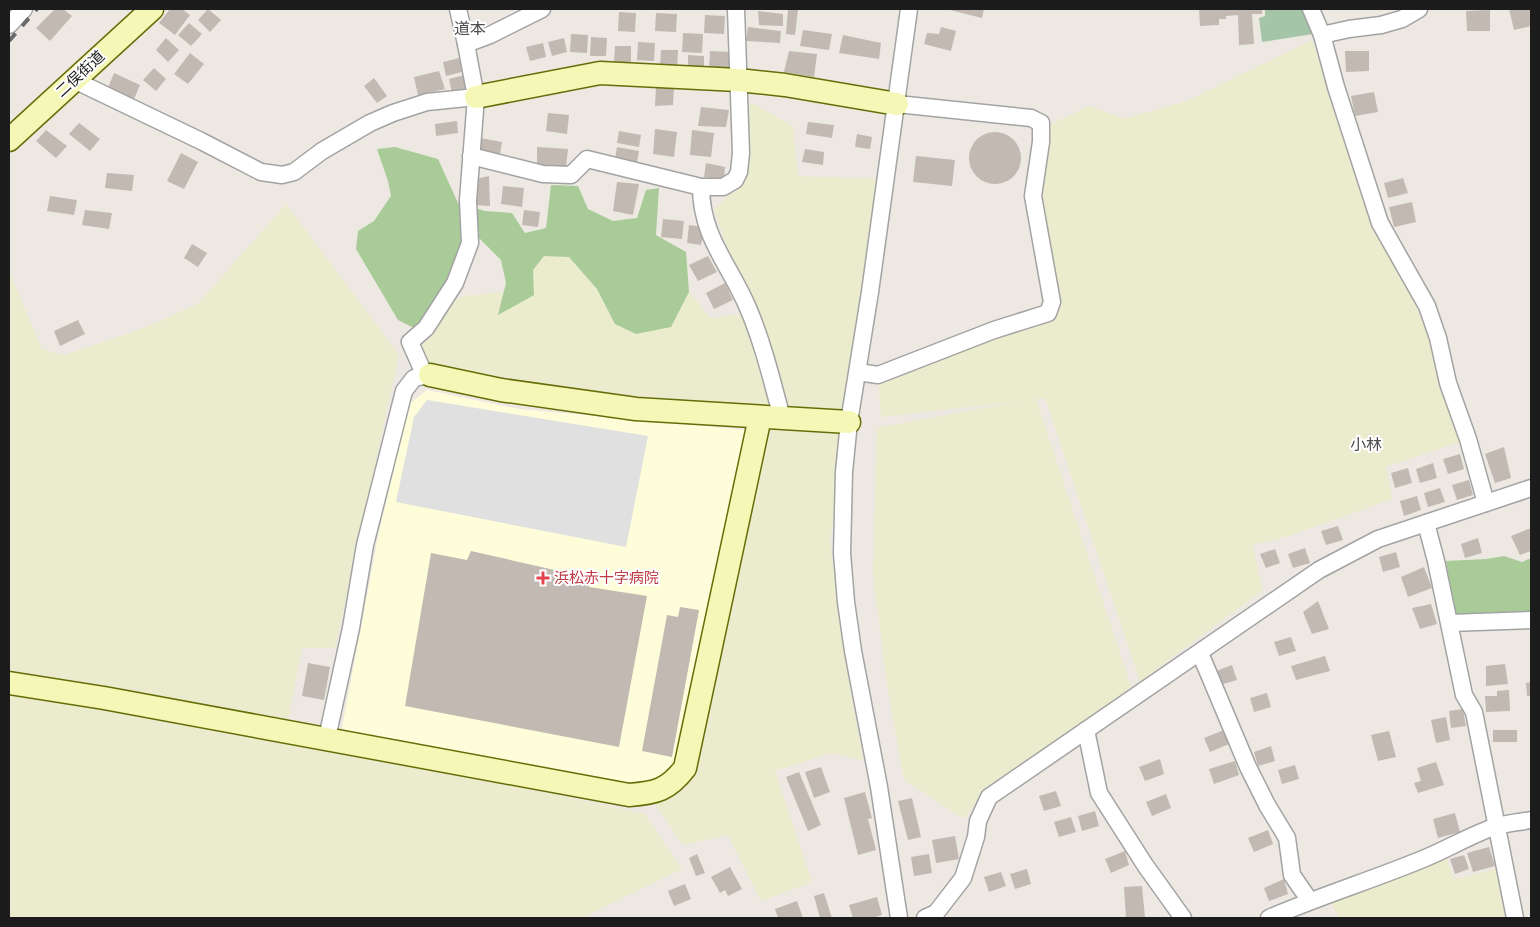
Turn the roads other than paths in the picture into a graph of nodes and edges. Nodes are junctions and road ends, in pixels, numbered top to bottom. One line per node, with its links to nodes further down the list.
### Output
1 (24, 9): 9 (street)
2 (152, 9): 12 (street, 二俣街道)
3 (458, 9): 11 (street)
4 (542, 9): 11 (street)
5 (736, 9): 13 (street)
6 (909, 9): 15 (street)
7 (1311, 9): 10 (street)
8 (1419, 9): 10 (street)
9 (9, 25)
10 (1322, 35): 24 (street)
11 (466, 44): 14 (street)
12 (74, 80): 14 (street); 16 (street, 二俣街道)
13 (738, 80): 14 (street); 15 (street); 18 (street)
14 (476, 97): 17 (street)
15 (897, 104): 19 (street); 19 (street)
16 (9, 140)
17 (471, 156): 18 (street); 20 (street)
18 (702, 188): 21 (street)
19 (858, 372): 22 (street)
20 (427, 376): 21 (street); 31 (street)
21 (771, 417): 22 (street); 31 (street)
22 (849, 422): 35 (street)
23 (1531, 488): 24 (street)
24 (1486, 503): 25 (street)
25 (1426, 523): 27 (street); 28 (street)
26 (1531, 620): 27 (street)
27 (1450, 624): 33 (street)
28 (1200, 653): 30 (street); 34 (street)
29 (9, 683): 31 (street)
30 (1086, 730): 36 (street); 37 (street)
31 (327, 738)
32 (1531, 820): 33 (street)
33 (1497, 826): 34 (street); 39 (street)
34 (1310, 901): 38 (street)
35 (899, 918)
36 (926, 918)
37 (1183, 918)
38 (1269, 918)
39 (1514, 918)

